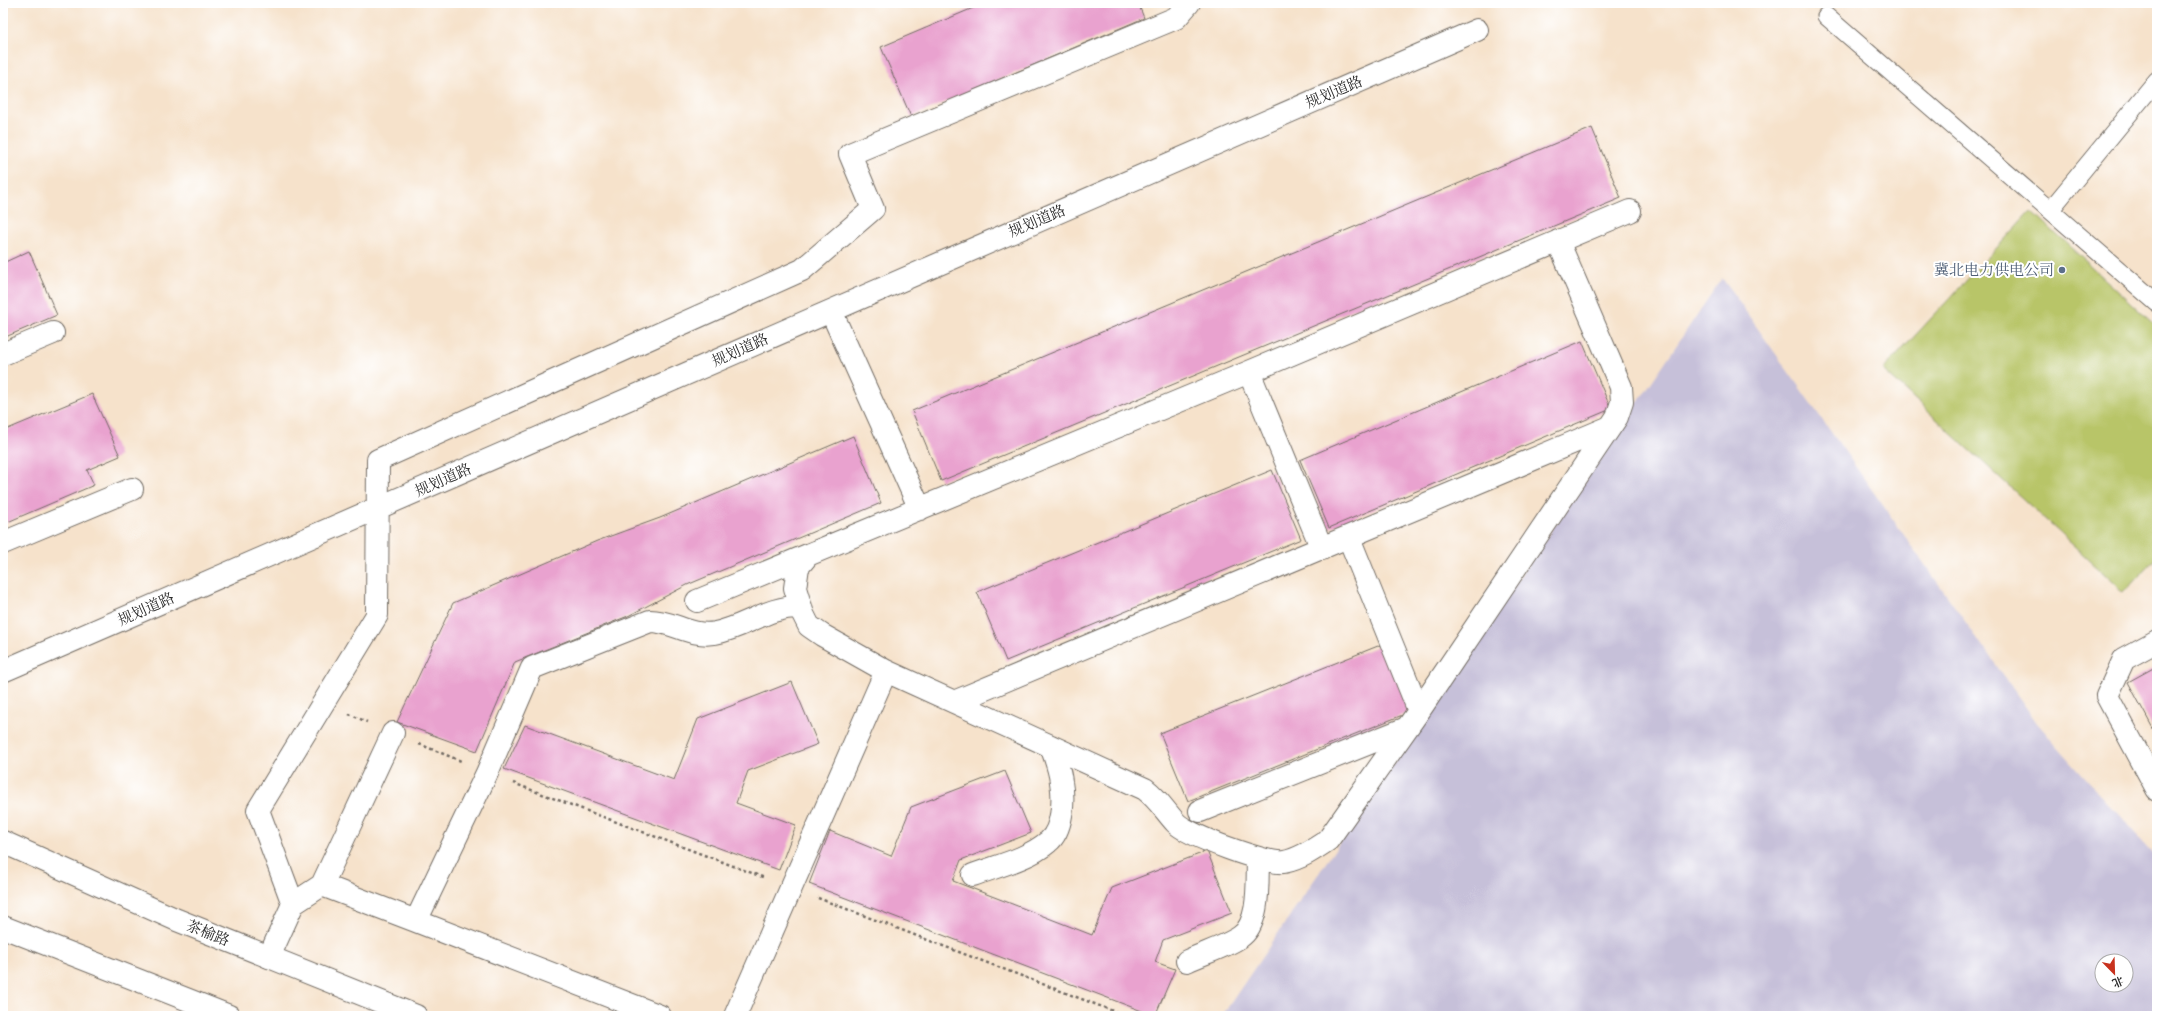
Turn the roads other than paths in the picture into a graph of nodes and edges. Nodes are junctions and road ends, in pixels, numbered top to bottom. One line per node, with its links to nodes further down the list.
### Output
1 (1189, 3): 15 (street)
2 (1826, 16): 5 (lane)
3 (1477, 30): 9 (street, 规划道路)
4 (2157, 80): 5 (lane)
5 (2050, 209): 8 (lane)
6 (1630, 211): 7 (street)
7 (1558, 242): 12 (street); 13 (street)
8 (2157, 303)
9 (831, 311): 15 (street, 规划道路); 16 (street)
10 (53, 333): 11 (street)
11 (3, 354)
12 (1249, 372): 16 (street); 19 (street)
13 (1610, 427): 17 (street); 27 (street)
14 (132, 489): 18 (street)
15 (376, 509): 24 (street, 规划道路); 37 (street)
16 (920, 509): 20 (street)
17 (1348, 538): 19 (street); 27 (street)
18 (3, 543)
19 (1322, 549): 26 (street)
20 (808, 555): 21 (street); 22 (street)
21 (697, 601)
22 (801, 607): 25 (street); 38 (street)
23 (2157, 641): 30 (street)
24 (3, 671)
25 (886, 671): 26 (street); 45 (street)
26 (954, 702): 29 (street)
27 (1413, 720): 32 (street); 34 (street)
28 (393, 733): 36 (street)
29 (1051, 746): 34 (street); 35 (street)
30 (2151, 762): 31 (street)
31 (2157, 789)
32 (1200, 811)
33 (3, 842): 40 (street, 茶榆路)
34 (1258, 858): 41 (street)
35 (973, 875)
36 (322, 885): 37 (street); 38 (street)
37 (293, 904): 40 (street)
38 (416, 921): 44 (street)
39 (3, 927): 42 (street)
40 (269, 957): 43 (street, 茶榆路)
41 (1187, 961)
42 (229, 1016)
43 (416, 1016)
44 (660, 1016)
45 (735, 1016)

